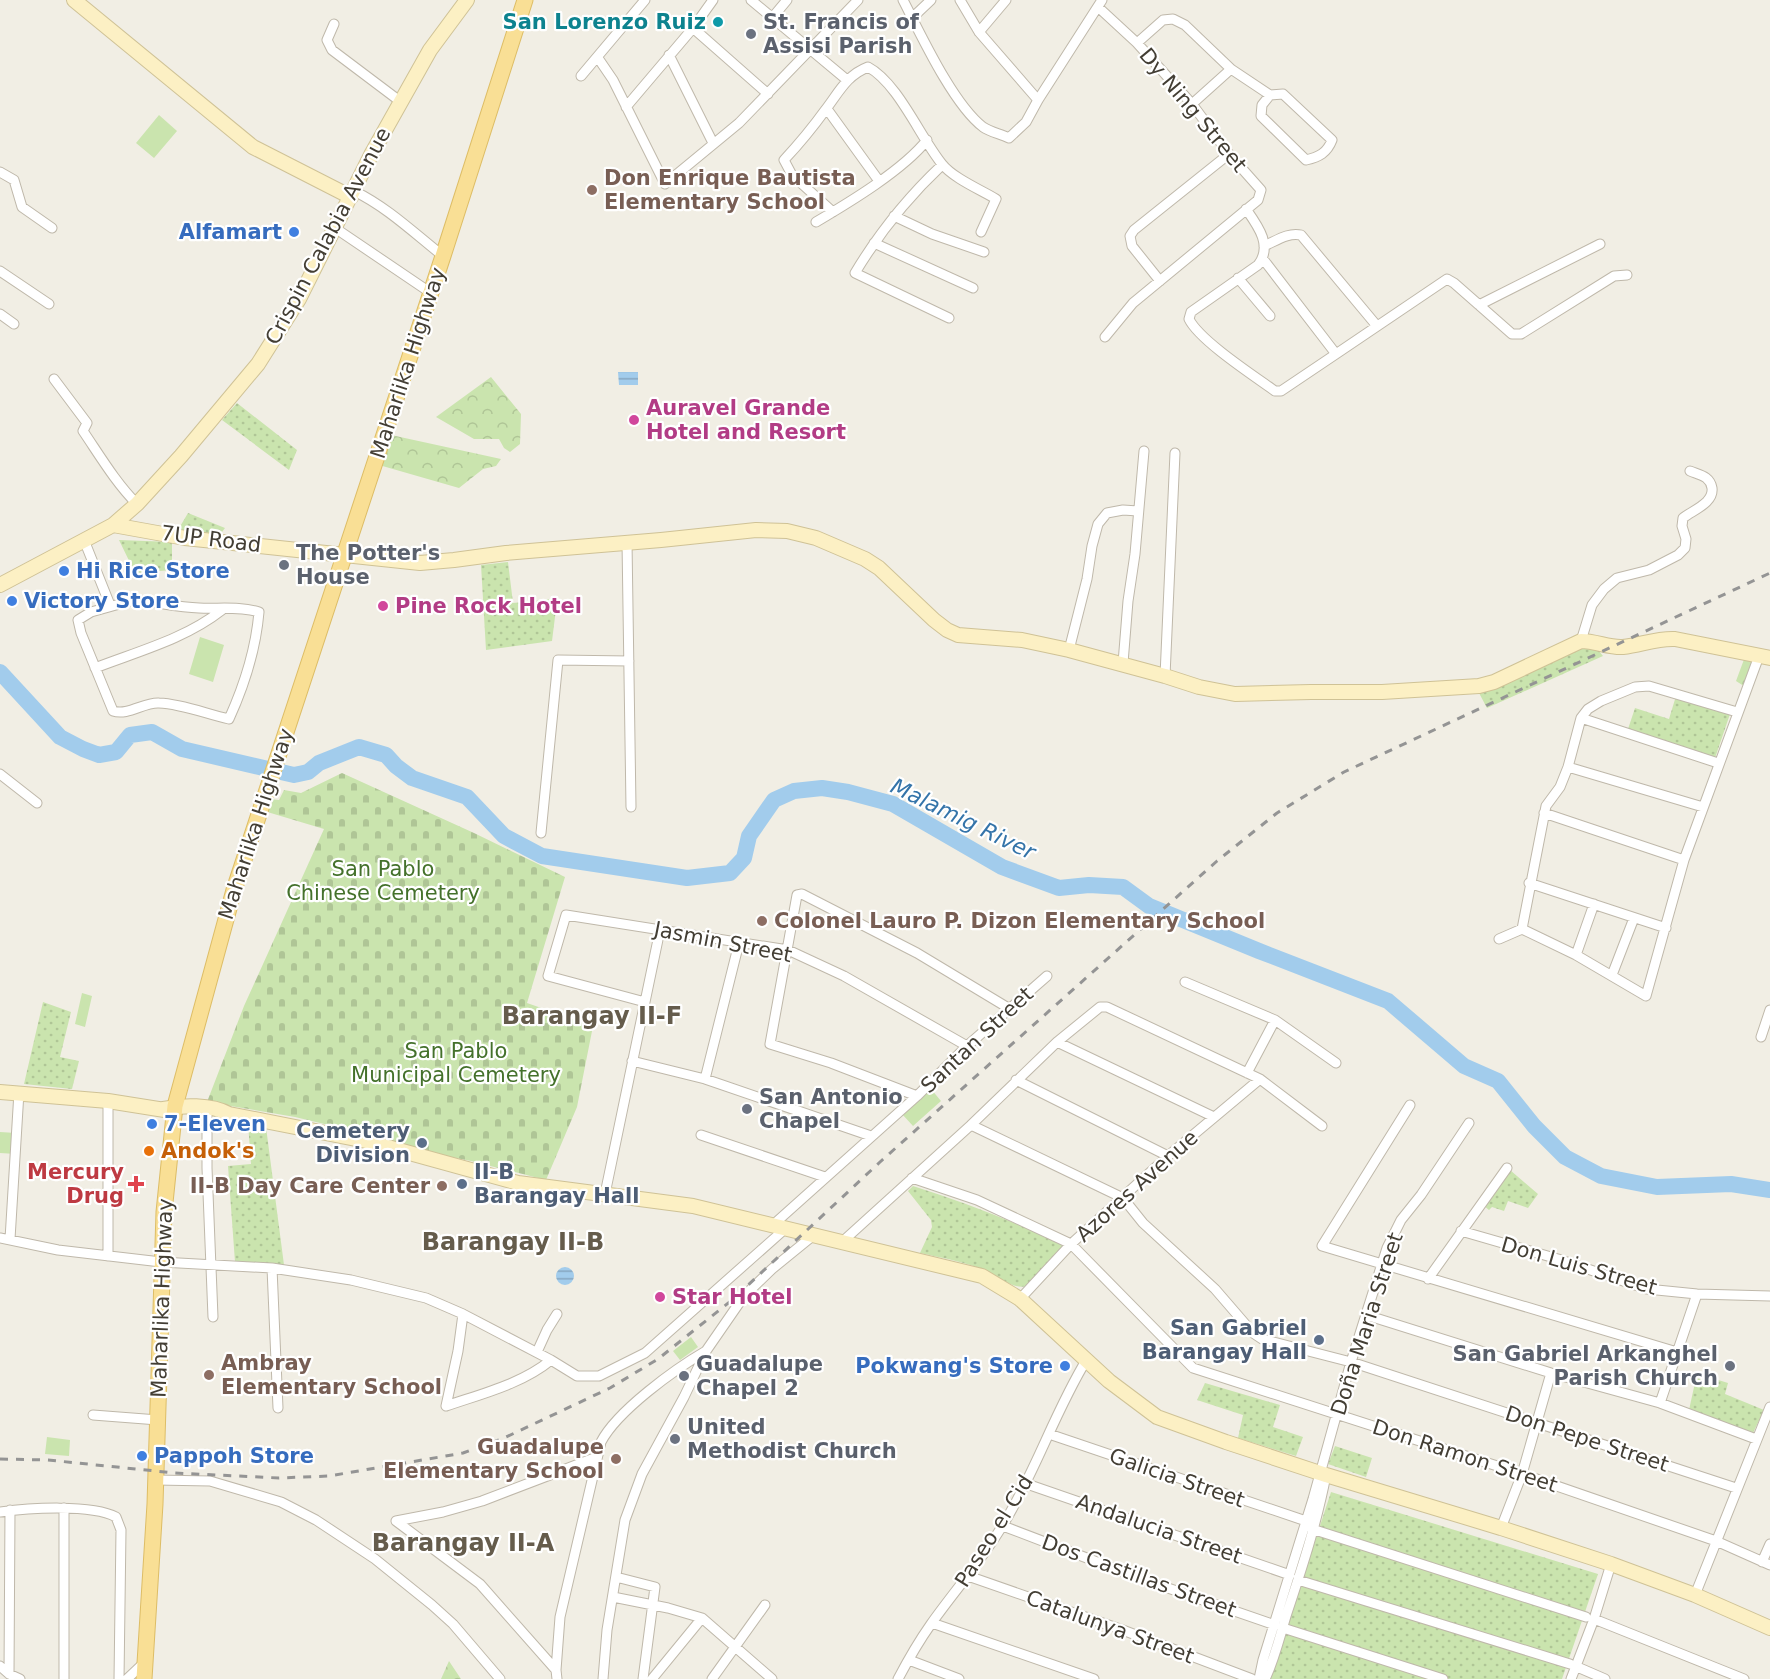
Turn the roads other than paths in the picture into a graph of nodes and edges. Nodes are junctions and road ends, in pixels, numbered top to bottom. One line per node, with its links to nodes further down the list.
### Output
1 (74, 0): 39 (street)
2 (467, 0): 29 (street, Crispin Calabia Avenue)
3 (525, 0): 51 (main road, Maharlika Highway)
4 (645, 0): 22 (street)
5 (713, 0): 17 (street)
6 (751, 0): 14 (street)
7 (787, 0): 14 (street)
8 (858, 0): 20 (street)
9 (903, 0): 15 (street)
10 (931, 0): 15 (street)
11 (960, 0): 18 (street)
12 (1006, 0): 18 (street)
13 (1100, 4): 19 (street, Dy Ning Street); 28 (street)
14 (772, 18): 20 (street)
15 (912, 18): 28 (street)
16 (334, 24): 29 (street)
17 (693, 28): 21 (street); 26 (street)
18 (979, 32): 28 (street)
19 (1137, 43): 23 (street); 30 (street, Dy Ning Street)
20 (811, 50): 25 (street); 26 (street)
21 (669, 56): 31 (street); 34 (street)
22 (598, 58): 24 (street); 31 (street)
23 (1231, 69): 27 (street); 30 (street)
24 (581, 76)
25 (847, 80): 32 (street); 33 (street)
26 (768, 94): 34 (street)
27 (1270, 95): 27 (street)
28 (1038, 100)
29 (401, 102): 39 (street, Crispin Calabia Avenue)
30 (1192, 104): 35 (street, Dy Ning Street)
31 (626, 107): 34 (street)
32 (826, 109): 38 (street); 41 (street)
33 (927, 140): 36 (street); 38 (street)
34 (713, 143)
35 (1229, 154): 40 (street, Dy Ning Street); 56 (street)
36 (942, 165): 42 (street); 46 (street)
37 (0, 171): 44 (street)
38 (879, 181): 41 (street)
39 (352, 194): 45 (street, Crispin Calabia Avenue); 51 (street)
40 (1246, 209): 49 (street); 56 (street)
41 (833, 212): 43 (street)
42 (894, 216): 47 (street); 50 (street)
43 (816, 222)
44 (52, 228)
45 (335, 228): 58 (street); 72 (street, Crispin Calabia Avenue)
46 (981, 232)
47 (874, 243): 57 (street); 63 (street)
48 (1600, 243): 60 (street)
49 (1264, 246): 52 (street); 65 (street)
50 (984, 252)
51 (443, 256): 58 (main road, Maharlika Highway)
52 (1263, 258): 55 (street); 67 (street)
53 (0, 271): 59 (street)
54 (1627, 275): 60 (street)
55 (1238, 278): 62 (street); 67 (street)
56 (1160, 281): 66 (street)
57 (973, 288)
58 (431, 293): 77 (main road, Maharlika Highway)
59 (49, 304)
60 (1479, 305): 65 (street)
61 (0, 314): 64 (street)
62 (1270, 316)
63 (949, 318)
64 (14, 324)
65 (1377, 326): 67 (street)
66 (1105, 337)
67 (1336, 354)
68 (54, 379): 72 (street)
69 (1144, 451): 73 (street)
70 (1176, 453): 87 (street)
71 (1690, 471): 81 (street)
72 (137, 504): 74 (street, Crispin Calabia Avenue)
73 (1138, 511): 82 (street); 85 (street)
74 (113, 525): 75 (street, Crispin Calabia Avenue); 77 (street, 7UP Road)
75 (84, 540): 78 (street, Crispin Calabia Avenue); 79 (street)
76 (627, 542): 77 (street, 7UP Road); 82 (street, 7UP Road); 84 (street)
77 (345, 555): 130 (main road, Maharlika Highway)
78 (0, 585)
79 (110, 605): 80 (street); 86 (street)
80 (222, 610): 86 (street); 86 (street)
81 (1581, 641): 83 (street); 87 (street, 7UP Road)
82 (1069, 650): 85 (street, 7UP Road)
83 (1764, 657): 88 (street)
84 (629, 661): 94 (street); 97 (street)
85 (1123, 663): 87 (street, 7UP Road)
86 (95, 668)
87 (1165, 676)
88 (1737, 712): 89 (street); 90 (street)
89 (1581, 718): 90 (street); 91 (street)
90 (1718, 763): 95 (street)
91 (1568, 767): 95 (street); 96 (street)
92 (0, 774): 93 (street)
93 (37, 803)
94 (631, 807)
95 (1703, 807): 98 (street)
96 (1544, 813): 98 (street); 99 (street)
97 (541, 833)
98 (1684, 860): 102 (street)
99 (1530, 883): 100 (street); 103 (street)
100 (1594, 904): 101 (street); 108 (street)
101 (1634, 918): 102 (street); 109 (street)
102 (1666, 928): 109 (street)
103 (1522, 929): 105 (street); 108 (street)
104 (660, 930): 106 (street, Jasmin Street); 112 (street); 112 (street, Jasmin Street)
105 (1498, 939)
106 (739, 943): 107 (street, Jasmin Street); 122 (street)
107 (788, 950): 113 (street); 118 (street, Jasmin Street); 127 (street)
108 (1576, 955): 109 (street)
109 (1612, 975)
110 (1047, 976): 113 (street, Santan Street)
111 (1185, 982): 115 (street)
112 (645, 1002): 119 (street)
113 (1010, 1009): 118 (street, Santan Street)
114 (1770, 1010): 116 (street)
115 (1275, 1020): 120 (street); 121 (street)
116 (1761, 1037)
117 (1057, 1042): 121 (street); 124 (street); 133 (street)
118 (967, 1046): 127 (street, Santan Street)
119 (632, 1061): 122 (street); 143 (street)
120 (1336, 1063)
121 (1247, 1073): 123 (street)
122 (705, 1079): 138 (street)
123 (1260, 1079): 133 (street, Azores Avenue); 136 (street)
124 (1016, 1080): 135 (street); 139 (street)
125 (0, 1092): 126 (street)
126 (18, 1092): 128 (street); 148 (street)
127 (917, 1096): 138 (street, Santan Street)
128 (108, 1101): 130 (street); 151 (street)
129 (1410, 1105): 153 (street)
130 (170, 1109): 131 (street); 132 (street); 152 (main road, Maharlika Highway)
131 (229, 1114): 132 (street); 143 (street)
132 (207, 1115): 154 (street)
133 (1214, 1117): 139 (street, Azores Avenue)
134 (1469, 1122): 153 (street, Doña Maria Street)
135 (971, 1125): 142 (street); 144 (street)
136 (1322, 1126)
137 (701, 1135): 141 (street)
138 (871, 1137): 141 (street, Santan Street)
139 (1168, 1156): 144 (street, Azores Avenue)
140 (1507, 1168): 146 (street)
141 (825, 1177): 145 (street, Santan Street)
142 (912, 1178): 149 (street); 150 (street)
143 (605, 1194): 145 (street)
144 (1123, 1198): 150 (street, Azores Avenue); 169 (street, Don Pepe Street)
145 (780, 1226): 147 (street); 168 (street, Santan Street)
146 (1461, 1231): 156 (street); 157 (street, Don Luis Street)
147 (809, 1233): 149 (street); 164 (street)
148 (5, 1238): 151 (street, Santan Street)
149 (842, 1242): 159 (street)
150 (1071, 1244): 159 (street, Azores Avenue); 175 (street, Don Ramon Street)
151 (108, 1256): 152 (street, Santan Street)
152 (161, 1262): 154 (street, Santan Street); 176 (main road, Maharlika Highway)
153 (1383, 1264): 156 (street); 162 (street, Doña Maria Street)
154 (212, 1265): 155 (street, Santan Street); 163 (street)
155 (272, 1268): 160 (street, Santan Street); 173 (street)
156 (1428, 1279): 166 (street)
157 (1697, 1294): 158 (street, Don Luis Street); 166 (street)
158 (1770, 1296)
159 (1020, 1299): 167 (street)
160 (463, 1314): 165 (street, Santan Street); 168 (street)
161 (557, 1314): 165 (street)
162 (1366, 1315): 169 (street, Doña Maria Street); 170 (street)
163 (213, 1317)
164 (706, 1351): 180 (street); 198 (street)
165 (537, 1352): 168 (street, Santan Street)
166 (1677, 1352): 171 (street)
167 (1087, 1359): 178 (street, Paseo el Cid); 181 (street)
168 (551, 1360)
169 (1352, 1362): 175 (street, Doña Maria Street); 177 (street, Don Pepe Street)
170 (1551, 1373): 171 (street); 177 (street)
171 (1660, 1403): 179 (street)
172 (1770, 1407): 179 (street)
173 (278, 1408)
174 (93, 1415): 176 (street)
175 (1337, 1415): 181 (street, Doña Maria Street); 182 (street, Don Ramon Street)
176 (158, 1420): 183 (main road, Maharlika Highway)
177 (1536, 1422): 182 (street); 185 (street, Don Pepe Street)
178 (1049, 1434): 184 (street, Paseo el Cid); 189 (street, Galicia Street)
179 (1756, 1439): 185 (street)
180 (597, 1457): 215 (street); 215 (street)
181 (1323, 1474): 189 (street); 191 (street); 192 (street)
182 (1522, 1474): 191 (street); 193 (street, Don Ramon Street)
183 (156, 1480): 211 (main road, Maharlika Highway); 221 (street)
184 (1027, 1484): 190 (street, Paseo el Cid); 199 (street, Andalucia Street)
185 (1736, 1488): 193 (street)
186 (64, 1508): 187 (street); 217 (street); 218 (street)
187 (10, 1510): 188 (street); 214 (street)
188 (0, 1512)
189 (1306, 1521): 199 (street)
190 (1003, 1526): 197 (street, Paseo el Cid); 207 (street, Dos Castillas Street)
191 (1501, 1528): 195 (street)
192 (1312, 1529): 199 (street); 205 (street)
193 (1716, 1541): 196 (street, Don Ramon Street); 200 (street)
194 (1770, 1544): 196 (street)
195 (1611, 1564): 200 (street); 205 (street)
196 (1766, 1564)
197 (968, 1576): 206 (street, Paseo el Cid); 230 (street, Catalunya Street)
198 (616, 1577): 201 (street); 203 (street)
199 (1294, 1578): 207 (street); 212 (street, Andalucia Street)
200 (1695, 1595): 208 (street)
201 (613, 1597): 203 (street); 222 (street)
202 (765, 1605): 209 (street)
203 (652, 1606): 204 (street); 223 (street)
204 (702, 1618): 209 (street); 224 (street)
205 (1590, 1618): 212 (street); 236 (street)
206 (932, 1623): 210 (street, Paseo el Cid); 229 (street)
207 (1279, 1626): 231 (street); 232 (street); 233 (street, Dos Castillas Street)
208 (1770, 1628)
209 (735, 1647): 225 (street); 226 (street)
210 (909, 1660): 227 (street, Paseo el Cid); 228 (street)
211 (145, 1662): 219 (street); 220 (main road, Maharlika Highway)
212 (1572, 1665): 234 (street); 235 (street, Andalucia Street)
213 (0, 1666): 214 (street)
214 (9, 1674): 216 (street)
215 (556, 1675)
216 (20, 1679)
217 (64, 1679)
218 (119, 1679)
219 (127, 1679)
220 (144, 1679)
221 (500, 1679)
222 (603, 1679)
223 (643, 1679)
224 (652, 1679)
225 (712, 1679)
226 (772, 1679)
227 (898, 1679)
228 (959, 1679)
229 (1094, 1679)
230 (1252, 1679)
231 (1259, 1679)
232 (1265, 1679)
233 (1443, 1679)
234 (1571, 1679)
235 (1605, 1679)
236 (1744, 1679)

